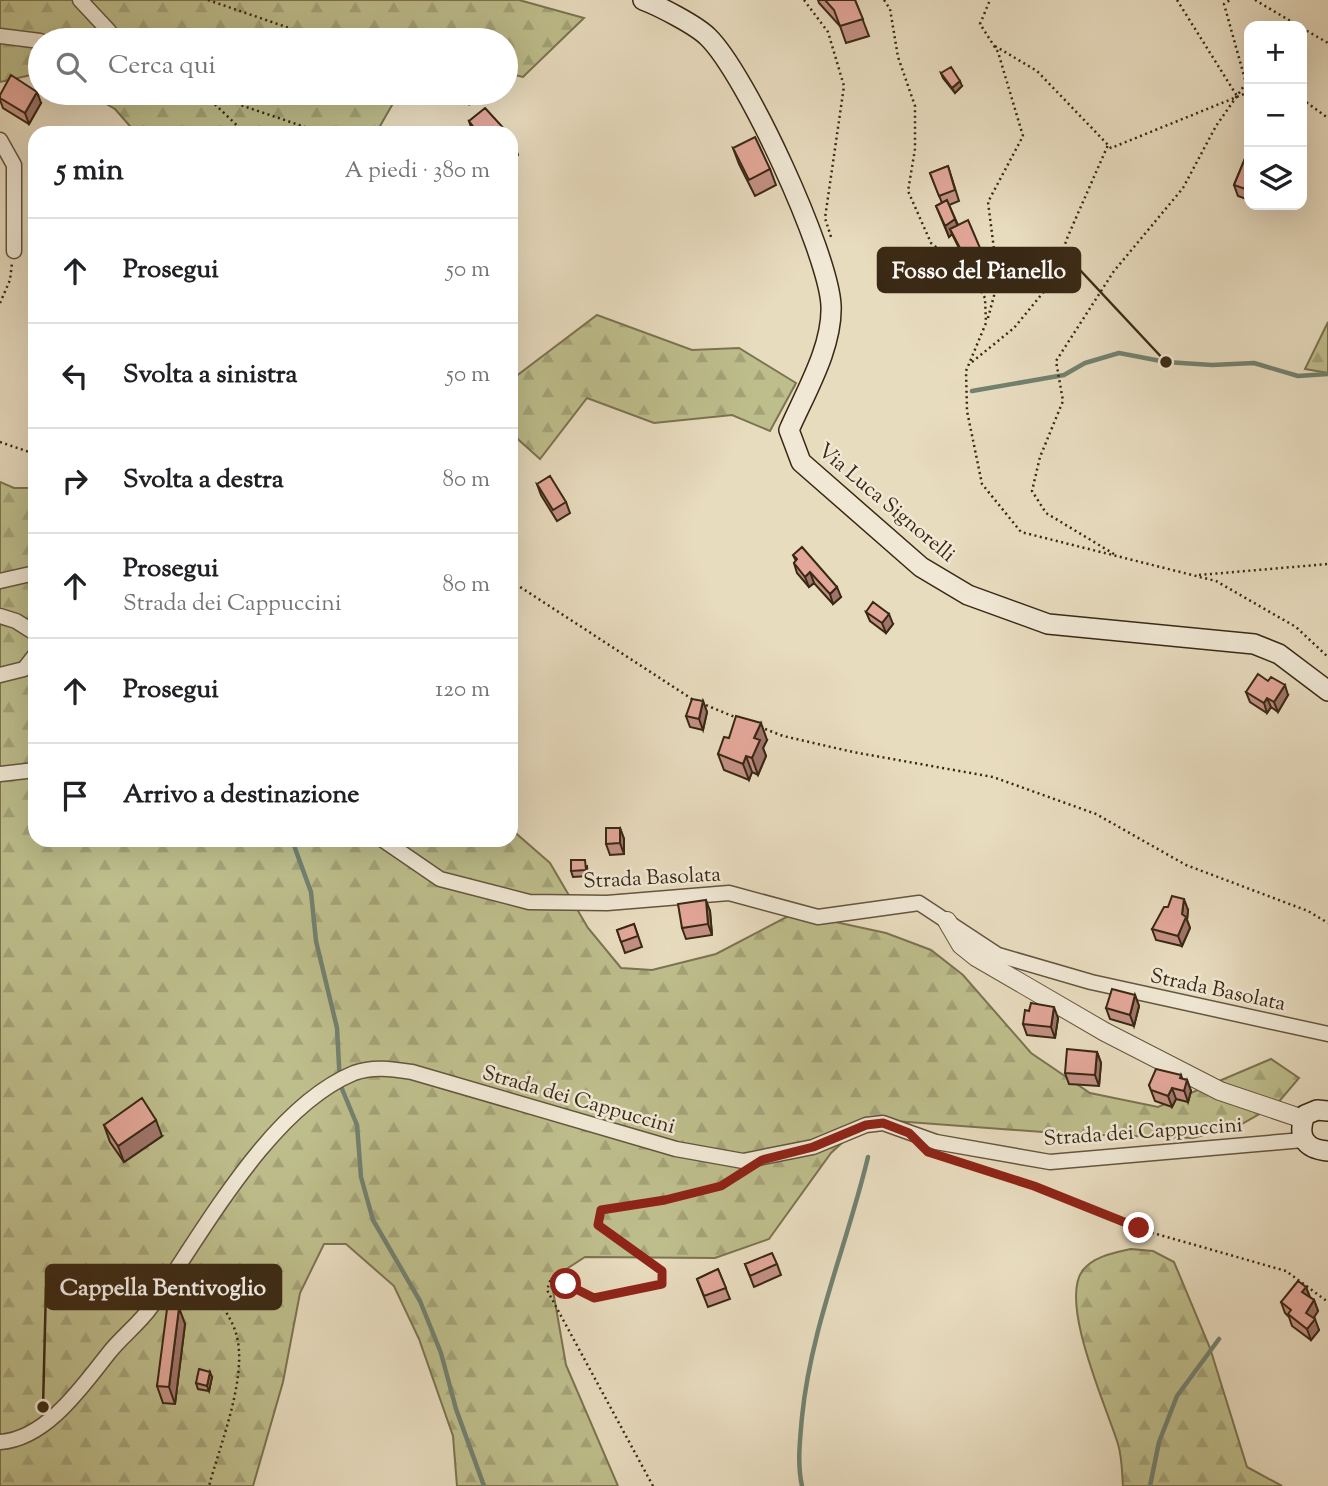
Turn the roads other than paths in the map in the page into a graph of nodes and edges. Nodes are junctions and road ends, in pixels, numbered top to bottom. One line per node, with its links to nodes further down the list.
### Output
1 (80, 0): 3 (street)
2 (643, 0): 14 (main road, Via Luca Signorelli)
3 (107, 28)
4 (0, 36): 5 (street)
5 (28, 40)
6 (0, 140): 7 (street)
7 (14, 251)
8 (28, 575): 9 (street)
9 (0, 581)
10 (0, 616): 11 (street)
11 (28, 629)
12 (28, 664): 13 (street)
13 (0, 675)
14 (1328, 691)
15 (28, 771): 16 (street)
16 (0, 774)
17 (393, 847): 18 (street, Strada Basolata)
18 (947, 921): 19 (street, Strada Basolata); 21 (street)
19 (1328, 1034)
20 (1328, 1111): 21 (main road)
21 (1303, 1119): 22 (main road)
22 (1303, 1140): 23 (main road); 24 (street, Strada dei Cappuccini)
23 (1328, 1151)
24 (0, 1442)

